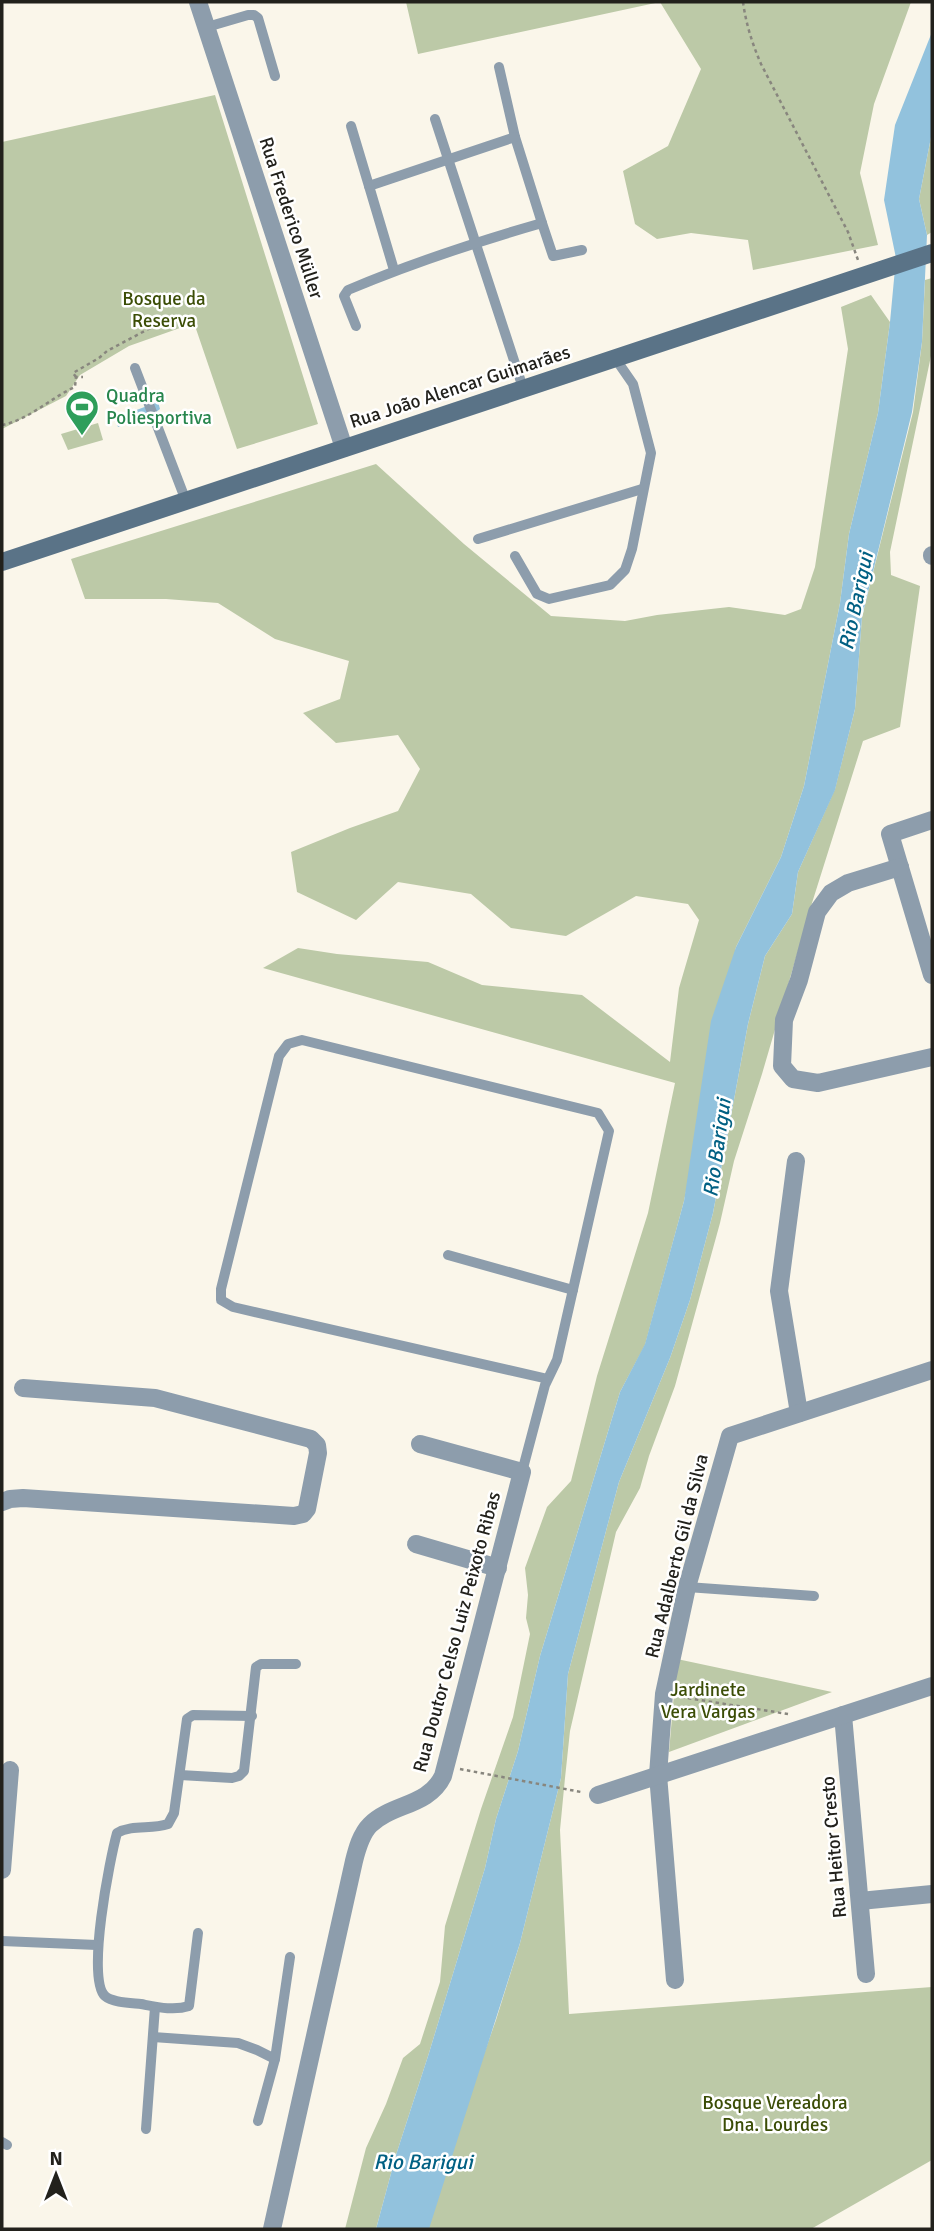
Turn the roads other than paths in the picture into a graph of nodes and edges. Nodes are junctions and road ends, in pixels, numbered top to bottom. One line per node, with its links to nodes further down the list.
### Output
1 (198, 2): 2 (street, Rua Frederico Müller)
2 (207, 27): 4 (lane); 19 (street, Rua Frederico Müller)
3 (499, 67): 7 (lane)
4 (275, 76)
5 (435, 119): 8 (lane)
6 (351, 126): 9 (lane)
7 (515, 137): 8 (lane); 10 (lane)
8 (448, 159): 9 (lane); 11 (lane)
9 (369, 186): 14 (lane)
10 (542, 223): 11 (lane); 12 (lane)
11 (476, 242): 14 (lane); 18 (lane)
12 (582, 250)
13 (932, 253): 16 (main road, Rua João Alencar Guimarães)
14 (394, 270): 15 (lane)
15 (356, 326)
16 (615, 358): 18 (main road, Rua João Alencar Guimarães); 20 (lane)
17 (135, 369): 21 (lane)
18 (523, 388): 19 (main road, Rua João Alencar Guimarães)
19 (344, 448): 21 (main road, Rua João Alencar Guimarães)
20 (642, 489): 22 (lane); 23 (lane)
21 (186, 500): 24 (main road, Rua João Alencar Guimarães)
22 (478, 538)
23 (515, 556)
24 (2, 562)
25 (932, 820): 26 (street)
26 (900, 867): 27 (street); 28 (street)
27 (932, 975)
28 (932, 1057)
29 (796, 1161): 35 (street)
30 (448, 1255): 31 (lane)
31 (573, 1290): 33 (lane, Rua Doutor Celso Luiz Peixoto Ribas); 33 (lane, Rua Doutor Celso Luiz Peixoto Ribas)
32 (932, 1370): 35 (street)
33 (548, 1379): 37 (lane, Rua Doutor Celso Luiz Peixoto Ribas)
34 (23, 1388): 38 (street)
35 (799, 1413): 41 (street, Rua Adalberto Gil da Silva)
36 (420, 1444): 37 (street)
37 (522, 1472): 40 (street, Rua Doutor Celso Luiz Peixoto Ribas)
38 (2, 1502)
39 (416, 1544): 40 (street)
40 (498, 1568): 65 (street, Rua Doutor Celso Luiz Peixoto Ribas)
41 (687, 1587): 42 (lane); 49 (street, Rua Adalberto Gil da Silva)
42 (814, 1596)
43 (296, 1664): 46 (lane)
44 (932, 1686): 45 (street)
45 (842, 1715): 49 (street); 53 (street, Rua Heitor Cresto)
46 (251, 1716): 48 (lane); 48 (lane)
47 (10, 1770): 51 (street)
48 (180, 1775): 56 (lane)
49 (658, 1775): 50 (street); 59 (street, Rua Adalberto Gil da Silva)
50 (598, 1795)
51 (2, 1870)
52 (932, 1894): 53 (street)
53 (860, 1901): 58 (street, Rua Heitor Cresto)
54 (198, 1933): 60 (lane)
55 (2, 1941): 56 (lane)
56 (97, 1945): 60 (lane)
57 (290, 1957): 62 (lane)
58 (866, 1974)
59 (675, 1980)
60 (155, 2007): 61 (lane)
61 (153, 2037): 62 (lane); 64 (lane)
62 (275, 2059): 63 (lane)
63 (258, 2121)
64 (146, 2129)
65 (272, 2229)

